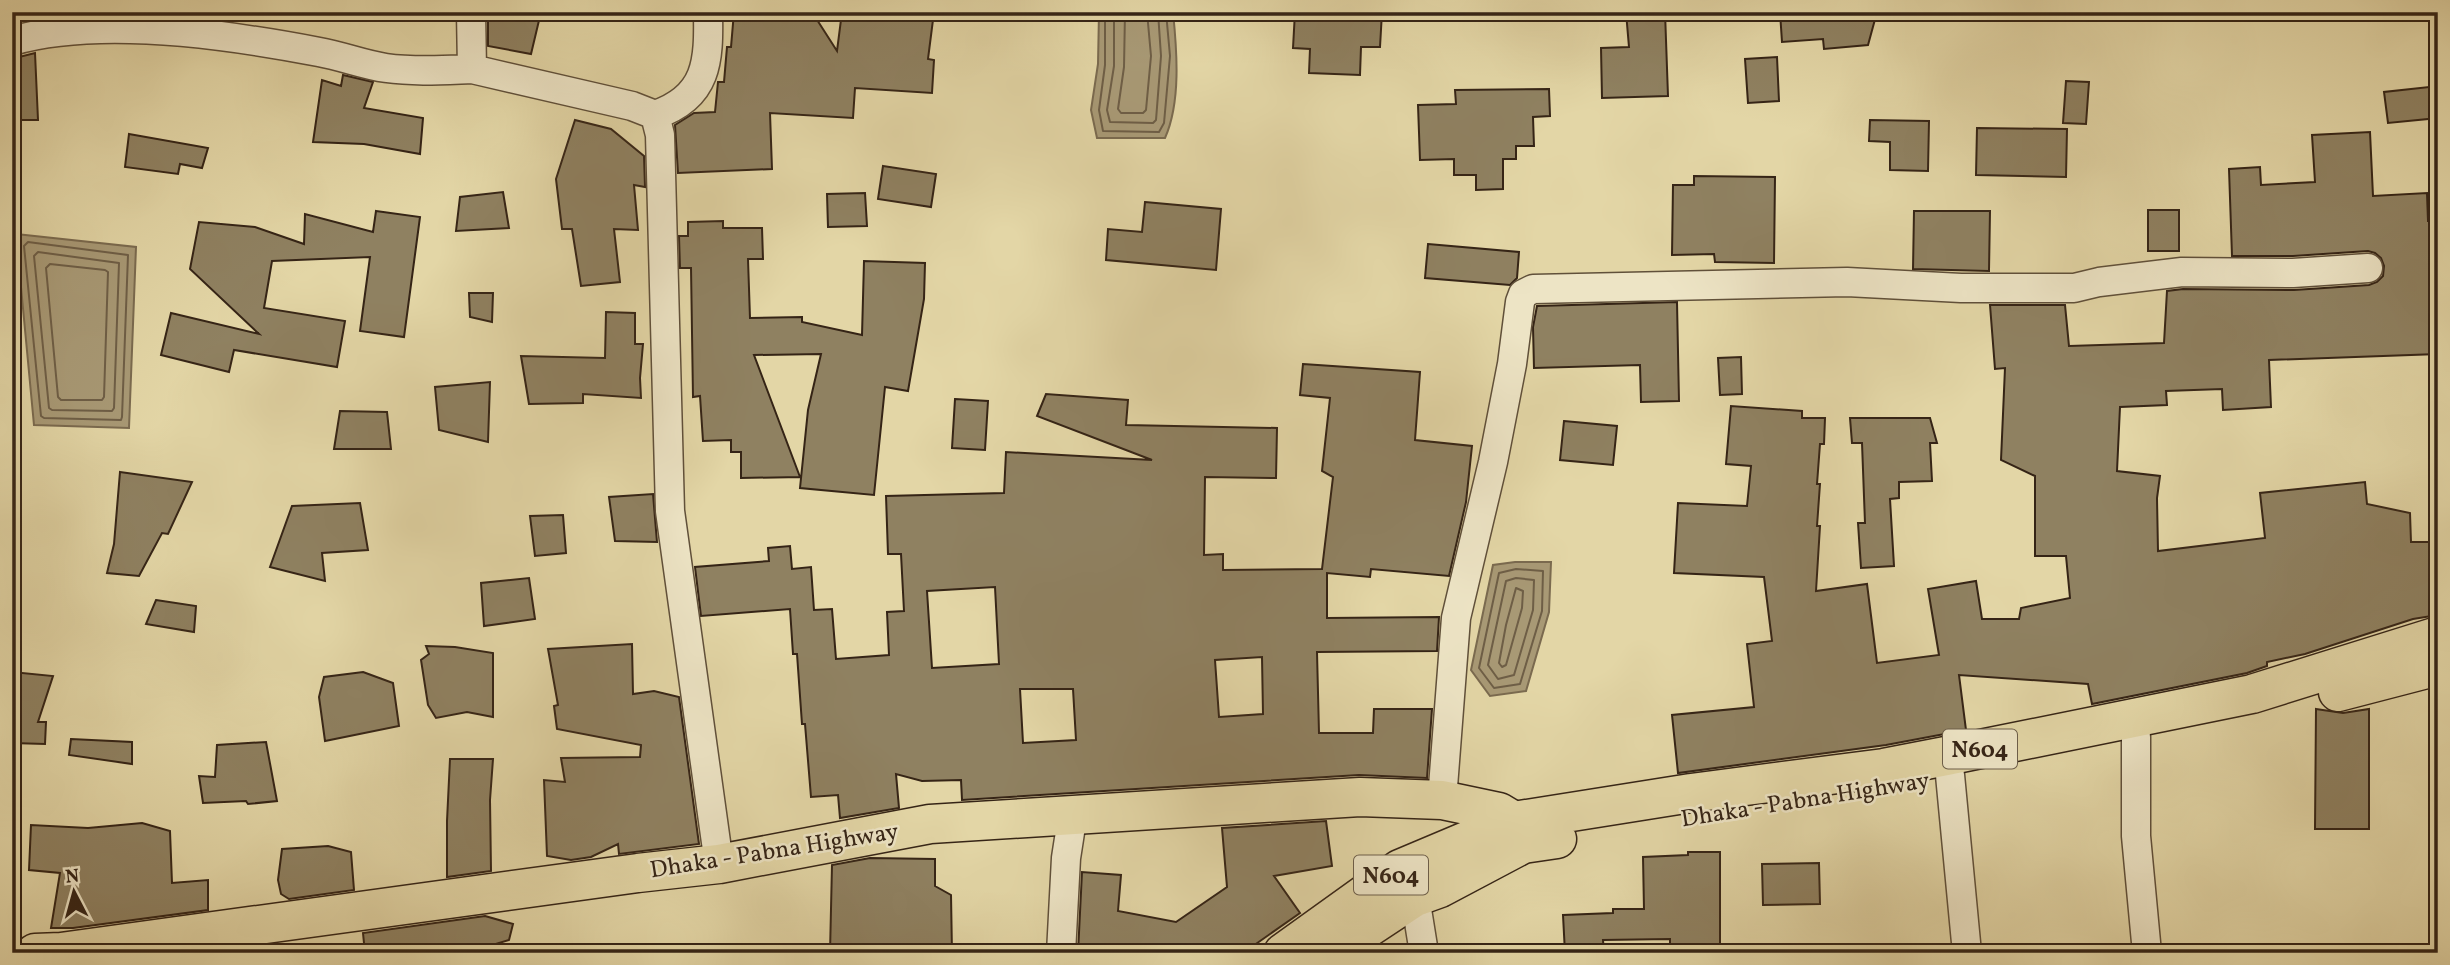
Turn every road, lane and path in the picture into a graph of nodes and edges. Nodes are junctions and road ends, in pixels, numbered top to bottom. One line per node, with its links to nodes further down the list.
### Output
1 (471, 12): 4 (street)
2 (708, 12): 5 (street)
3 (12, 41): 4 (street)
4 (472, 69): 5 (street)
5 (655, 115): 14 (street)
6 (2368, 268): 11 (street)
7 (2438, 636): 13 (main road, Dhaka - Pabna Highway / N604)
8 (2438, 666): 9 (main road, Dhaka - Pabna Highway / N604)
9 (2136, 737): 10 (main road, Dhaka - Pabna Highway / N604); 23 (street)
10 (1950, 775): 13 (main road, Dhaka - Pabna Highway / N604); 22 (street)
11 (1442, 800): 12 (main road, Dhaka - Pabna Highway); 13 (main road, Dhaka - Pabna Highway)
12 (1073, 813): 14 (main road, Dhaka - Pabna Highway); 18 (street)
13 (1518, 833): 15 (main road, N604); 19 (main road, N604)
14 (719, 864): 16 (main road, Dhaka - Pabna Highway)
15 (1415, 897): 20 (main road, N604); 21 (street)
16 (45, 952): 17 (main road, Dhaka - Pabna Highway)
17 (35, 953)
18 (1061, 953)
19 (1283, 953)
20 (1330, 953)
21 (1424, 953)
22 (1966, 953)
23 (2147, 953)

